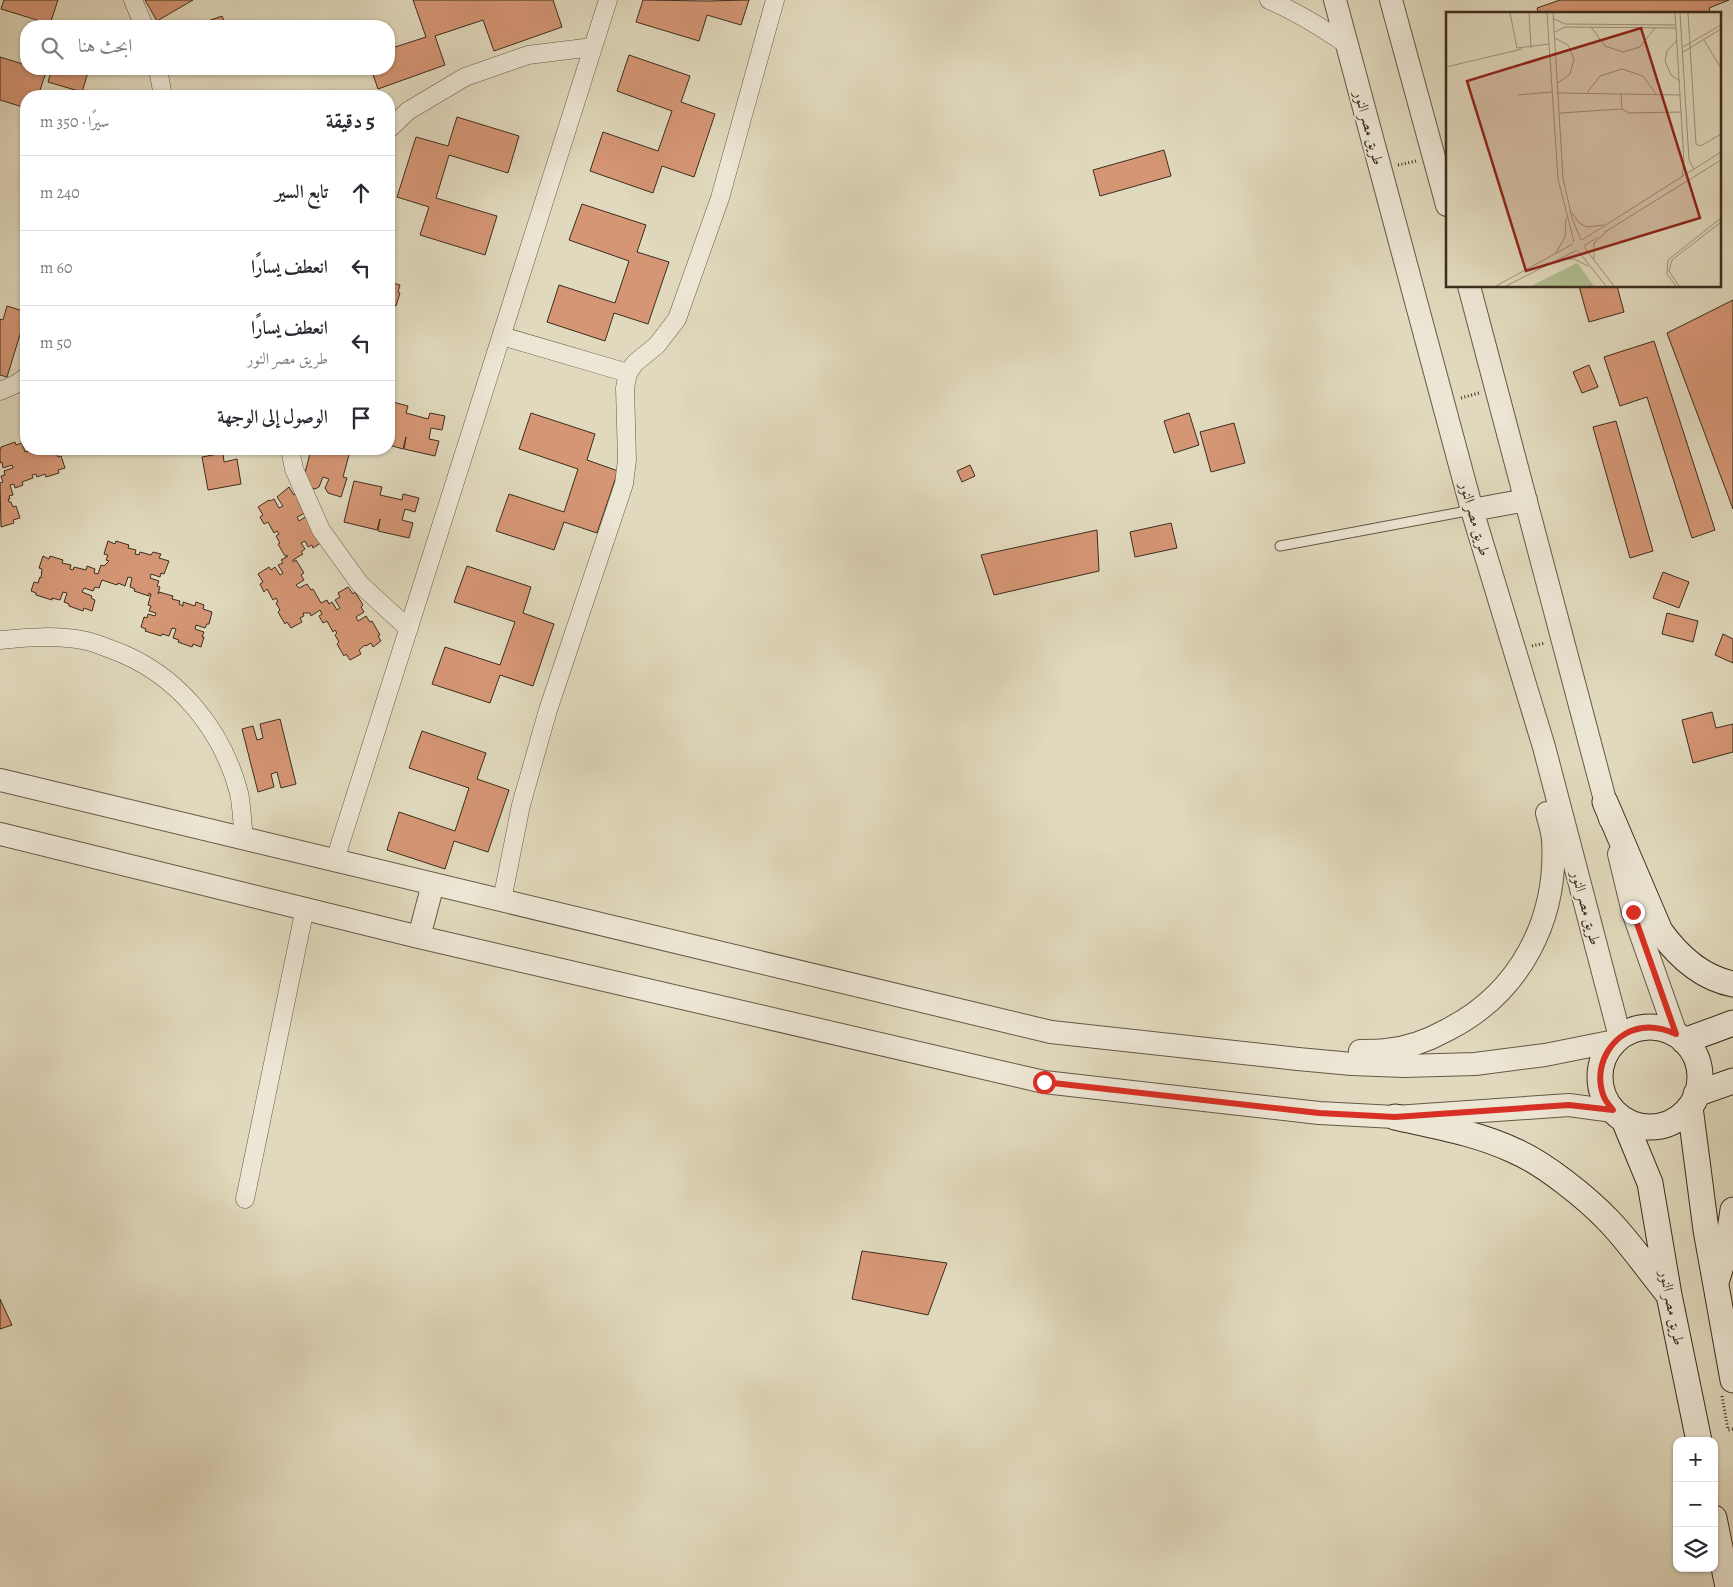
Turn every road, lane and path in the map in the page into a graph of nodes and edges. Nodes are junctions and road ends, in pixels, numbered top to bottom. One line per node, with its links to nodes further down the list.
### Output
1 (133, 0): 7 (street)
2 (608, 0): 9 (street)
3 (775, 0): 18 (street)
4 (1269, 0): 8 (street)
5 (1334, 0): 8 (street, طريق مصر النور)
6 (1391, 0): 13 (street)
7 (141, 20)
8 (1346, 44): 14 (street, طريق مصر النور)
9 (593, 47): 12 (street); 17 (street)
10 (159, 75): 11 (street)
11 (162, 90)
12 (395, 123)
13 (1434, 156): 14 (path); 15 (street)
14 (1380, 170): 22 (street, طريق مصر النور)
15 (1446, 201)
16 (1470, 288): 20 (street)
17 (502, 336): 18 (street); 27 (street)
18 (628, 373): 38 (street)
19 (20, 381): 21 (street)
20 (1497, 388): 22 (path); 24 (street)
21 (0, 391)
22 (1443, 403): 25 (street, طريق مصر النور)
23 (291, 455): 27 (street)
24 (1526, 500): 25 (street); 28 (street)
25 (1472, 510): 26 (lane); 30 (street, طريق مصر النور)
26 (1280, 546)
27 (409, 629): 36 (street)
28 (1563, 638): 30 (path); 33 (street)
29 (0, 640): 35 (street)
30 (1515, 651): 31 (street, طريق مصر النور)
31 (1544, 747): 44 (street, طريق مصر النور); 45 (street)
32 (0, 780): 35 (street)
33 (1605, 802): 41 (main road); 43 (street)
34 (0, 834): 39 (street)
35 (244, 838): 36 (street)
36 (335, 860): 37 (street)
37 (433, 884): 38 (street); 40 (street)
38 (502, 900): 45 (street)
39 (305, 908): 40 (street); 50 (street)
40 (419, 937): 49 (street)
41 (1733, 984)
42 (1733, 1023): 43 (main road)
43 (1680, 1038): 44 (main road); 47 (main road)
44 (1618, 1039): 45 (street); 48 (main road)
45 (1298, 1059)
46 (1733, 1081): 47 (main road)
47 (1693, 1100): 48 (main road); 52 (main road)
48 (1619, 1115): 49 (street); 53 (main road, طريق مصر النور)
49 (1395, 1117): 53 (main road)
50 (245, 1199)
51 (1733, 1210): 52 (main road)
52 (1715, 1286): 54 (main road)
53 (1669, 1294): 56 (main road, طريق مصر النور)
54 (1727, 1388): 55 (path)
55 (1733, 1429)
56 (1698, 1437)
57 (1716, 1527): 58 (main road)
58 (1728, 1587)

